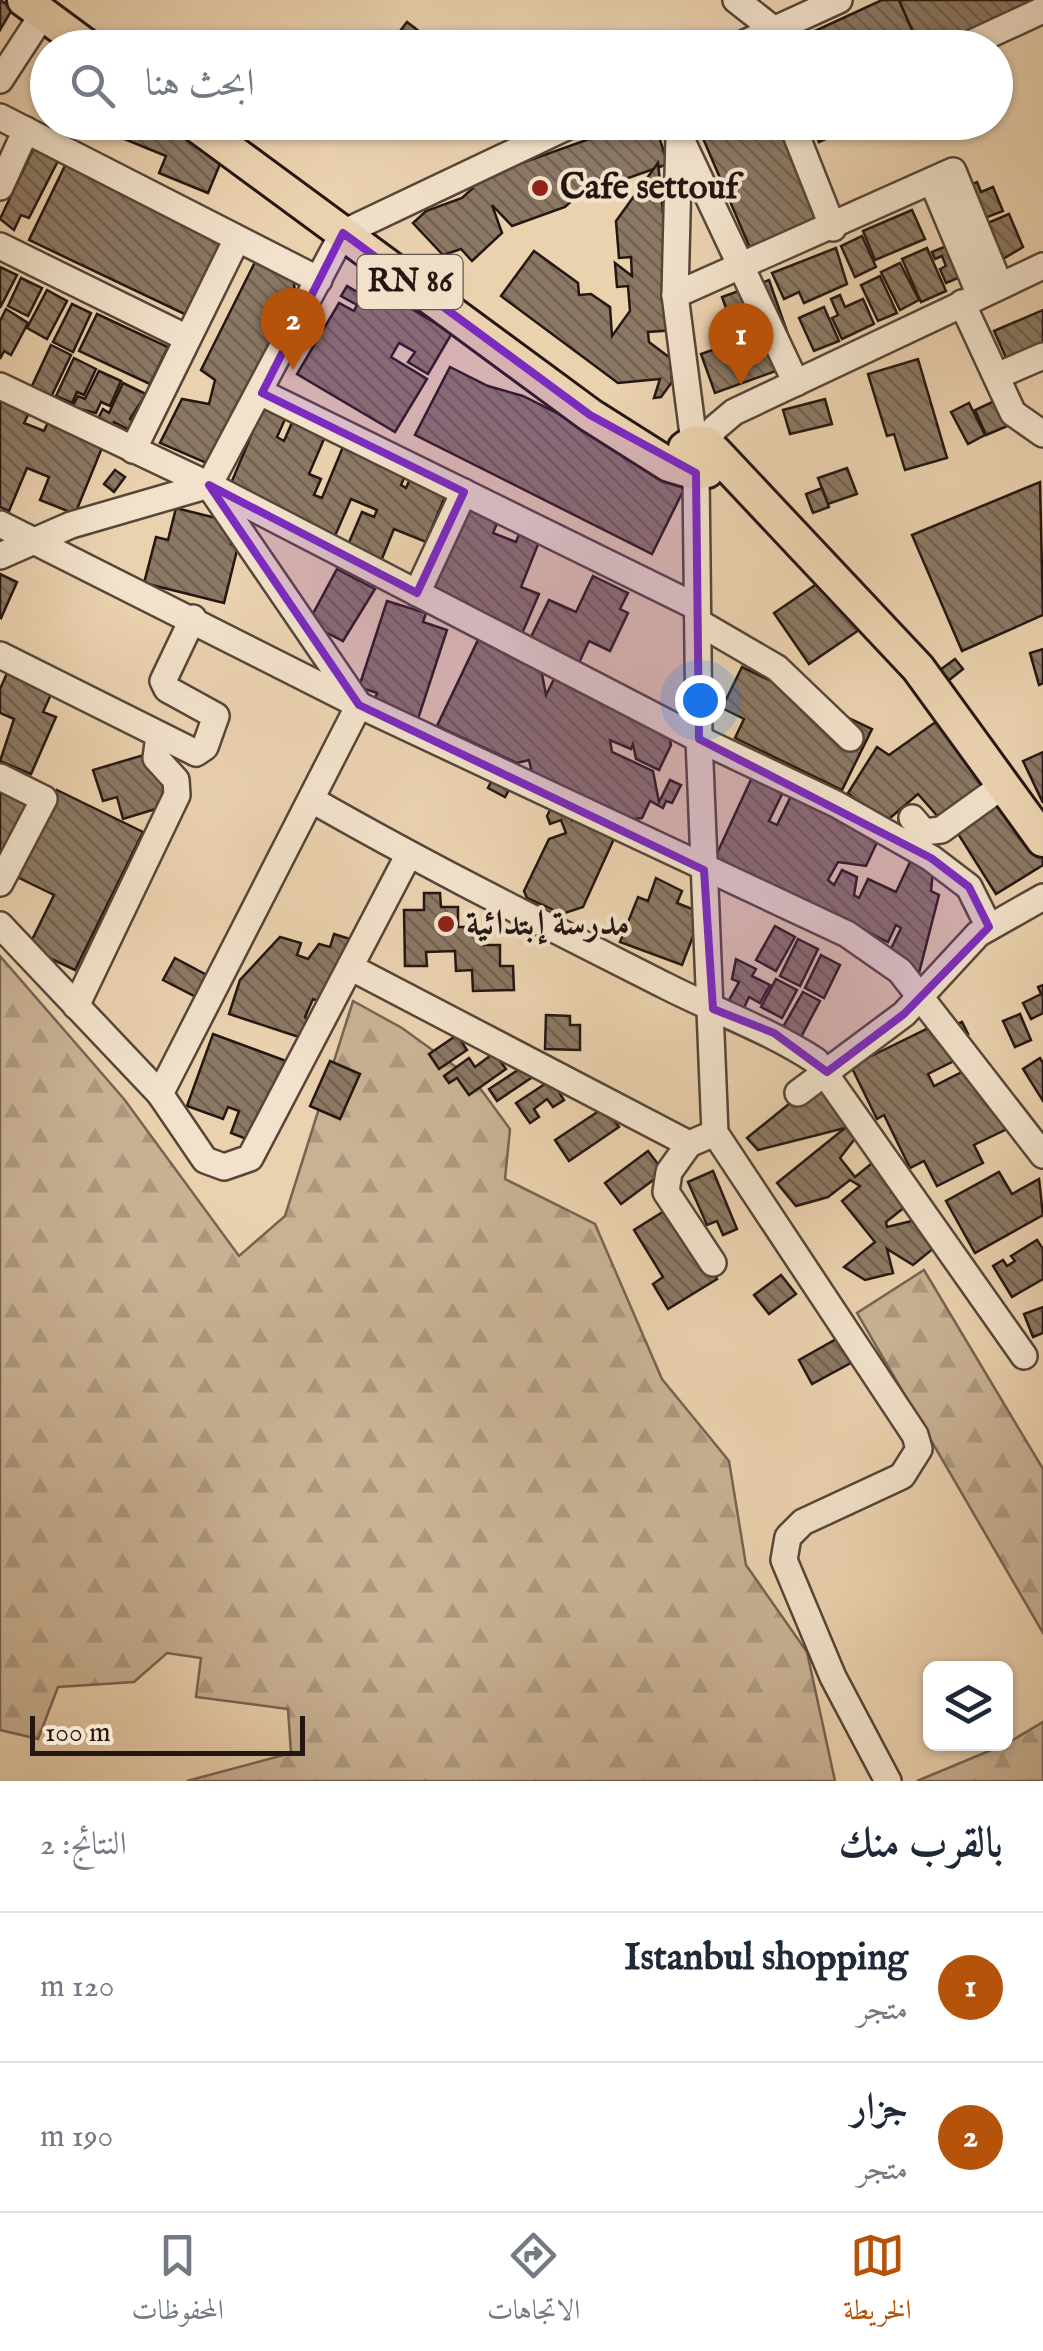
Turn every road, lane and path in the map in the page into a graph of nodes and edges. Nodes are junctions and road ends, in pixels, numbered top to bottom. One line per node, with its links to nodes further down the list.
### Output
1 (736, 0): 6 (street)
2 (840, 0): 7 (street)
3 (34, 7): 5 (main road); 9 (street)
4 (1043, 10): 8 (street)
5 (65, 30)
6 (751, 30)
7 (777, 30)
8 (1000, 30)
9 (0, 79)
10 (0, 117): 11 (street)
11 (26, 130): 12 (street); 19 (street)
12 (30, 132)
13 (45, 140): 22 (street)
14 (216, 140): 21 (main road, RN 86)
15 (539, 140): 21 (street)
16 (676, 140): 28 (street)
17 (681, 140): 24 (street)
18 (798, 140): 20 (street)
19 (0, 187)
20 (833, 228): 24 (street); 27 (street)
21 (343, 233): 26 (street); 37 (main road, RN 86)
22 (237, 239): 26 (street); 29 (street)
23 (0, 246): 29 (street)
24 (739, 266): 28 (street); 32 (street)
25 (1043, 266): 27 (street)
26 (319, 280): 34 (street)
27 (980, 293): 31 (street); 32 (street)
28 (674, 295): 37 (street)
29 (187, 338): 36 (street)
30 (1043, 356): 31 (street)
31 (997, 376): 35 (street)
32 (796, 383): 37 (street)
33 (0, 386): 36 (street)
34 (262, 392): 38 (street); 39 (street)
35 (1043, 434)
36 (133, 450): 38 (street)
37 (698, 457): 44 (street); 52 (main road, RN 86)
38 (210, 486): 41 (street); 43 (street); 47 (street)
39 (464, 492): 43 (street); 44 (street)
40 (0, 524): 41 (street)
41 (33, 542): 42 (street); 45 (street)
42 (0, 556)
43 (417, 593): 49 (street)
44 (698, 614): 49 (street); 50 (street)
45 (192, 618): 47 (street); 48 (street)
46 (0, 655): 48 (street)
47 (359, 704): 53 (street); 57 (street)
48 (159, 736): 64 (street)
49 (699, 738): 57 (street); 61 (street)
50 (850, 738)
51 (0, 777): 58 (street)
52 (1006, 784): 54 (street); 55 (main road, RN 86)
53 (314, 802): 56 (street); 67 (street)
54 (912, 818)
55 (1043, 840)
56 (408, 856): 62 (street); 65 (street)
57 (704, 870): 63 (street); 65 (street)
58 (0, 883)
59 (1043, 897): 61 (street)
60 (0, 924): 64 (street)
61 (989, 927): 63 (street)
62 (350, 967): 67 (street); 70 (street)
63 (921, 997): 66 (street); 71 (street)
64 (76, 1006): 67 (street)
65 (712, 1009): 66 (street); 69 (street)
66 (827, 1072): 68 (street); 73 (street)
67 (160, 1094)
68 (798, 1094)
69 (715, 1133): 70 (street); 74 (street)
70 (690, 1144): 72 (street)
71 (1043, 1155)
72 (713, 1263)
73 (1024, 1356)
74 (888, 1781)

